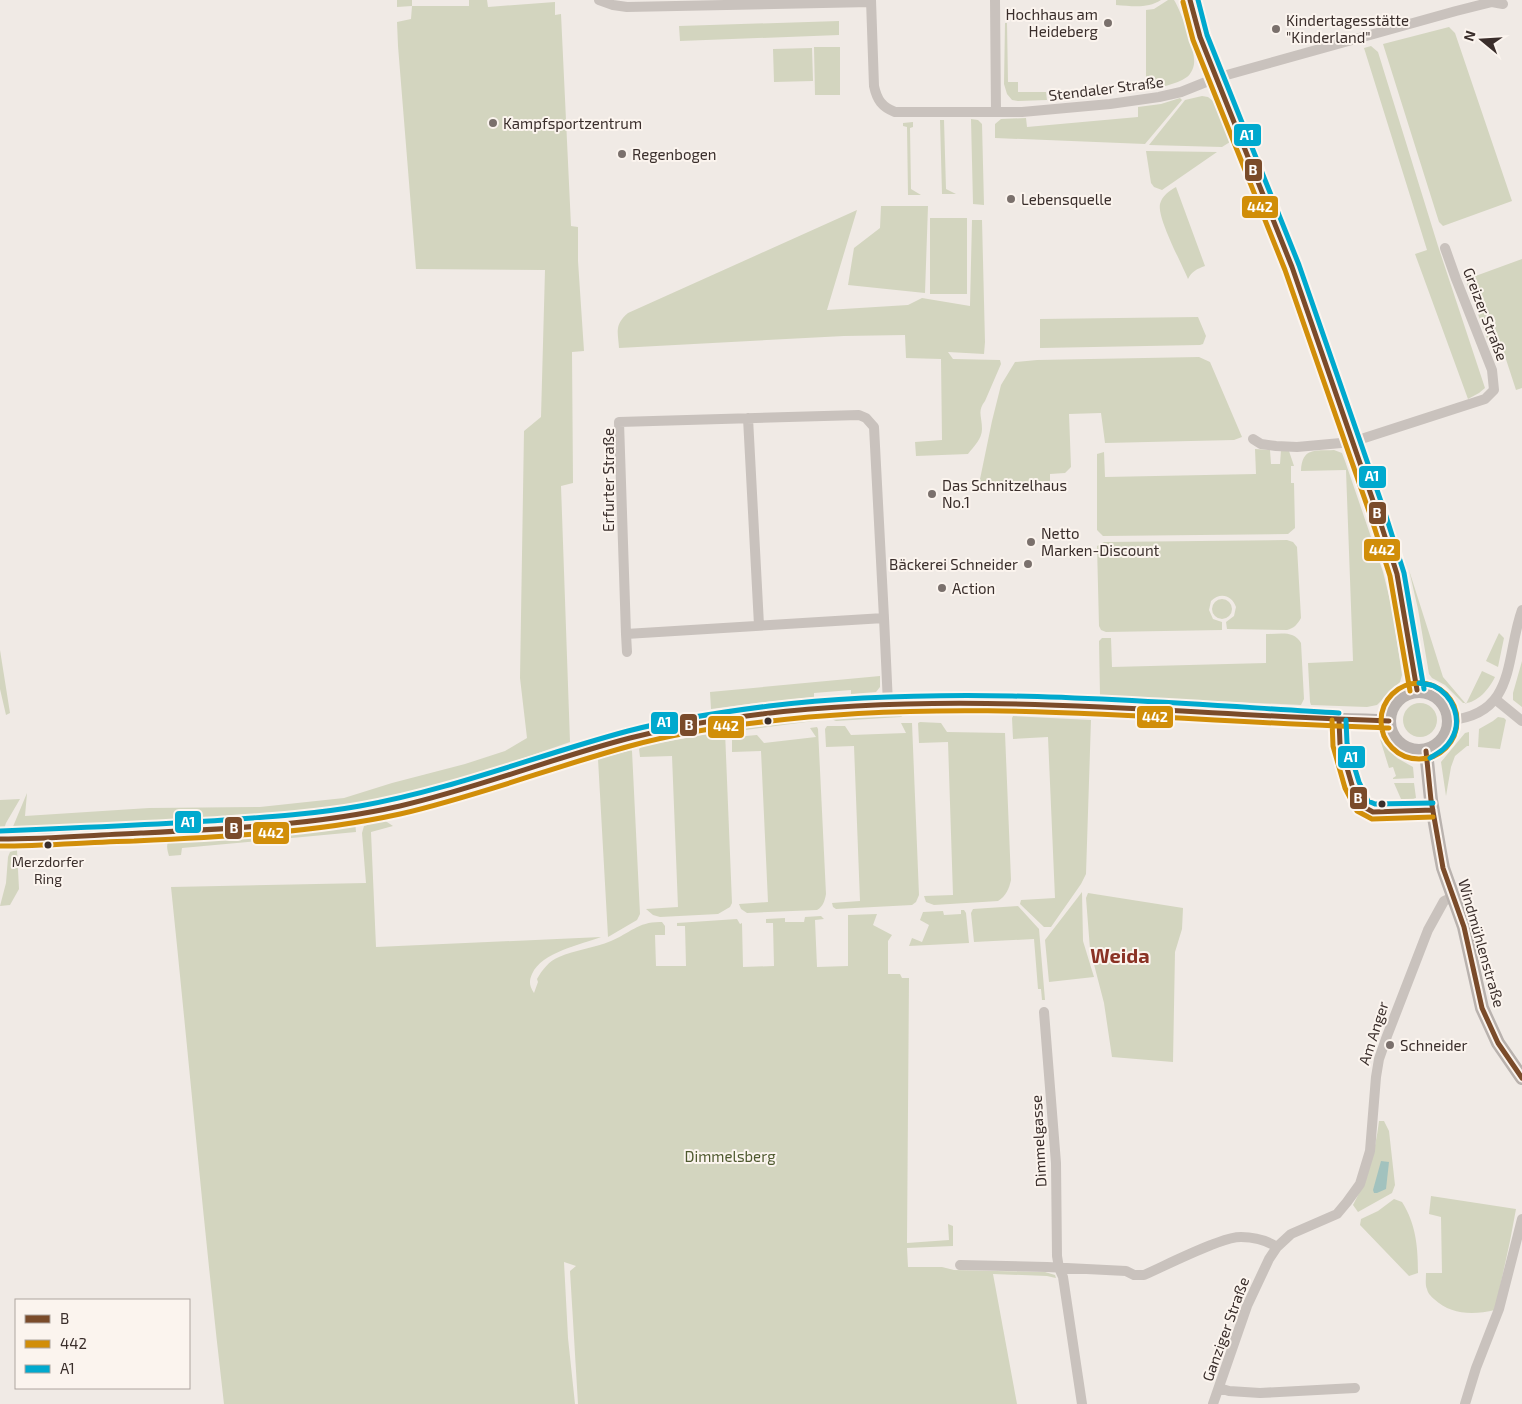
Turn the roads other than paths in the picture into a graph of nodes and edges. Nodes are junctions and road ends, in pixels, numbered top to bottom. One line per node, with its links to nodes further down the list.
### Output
1 (599, 0): 4 (street)
2 (995, 0): 7 (street)
3 (1190, 0): 6 (street)
4 (871, 1): 7 (street, Stendaler Straße)
5 (1503, 4): 6 (street, Stendaler Straße)
6 (1216, 78): 7 (street, Stendaler Straße); 11 (street)
7 (992, 112)
8 (1445, 248): 11 (street, Greizer Straße)
9 (748, 418): 13 (street, Erfurter Straße); 14 (street); 15 (street, Erfurter Straße)
10 (1253, 439): 11 (street, Greizer Straße)
11 (1352, 442): 17 (street)
12 (1522, 610): 18 (street)
13 (884, 618): 14 (street); 19 (street, Erfurter Straße)
14 (759, 625): 15 (street)
15 (626, 634): 16 (street, Erfurter Straße)
16 (627, 652)
17 (1417, 690): 20 (street); 21 (street)
18 (1495, 699): 21 (street); 22 (street)
19 (888, 704): 20 (street); 24 (street)
20 (1389, 720): 23 (street)
21 (1450, 720): 23 (street)
22 (1522, 721)
23 (1426, 750): 25 (street, Windmühlenstraße)
24 (6, 839)
25 (1454, 897): 27 (street, Windmühlenstraße); 28 (street, Am Anger)
26 (1044, 1012): 32 (street, Dimmelgasse)
27 (1522, 1078)
28 (1337, 1214): 30 (street, Ganziger Straße)
29 (1522, 1219): 37 (street)
30 (1277, 1247): 32 (street); 33 (street, Ganziger Straße)
31 (960, 1266): 32 (street)
32 (1059, 1268): 35 (street, Dimmelgasse)
33 (1219, 1388): 34 (street); 36 (street, Ganziger Straße)
34 (1355, 1388)
35 (1082, 1404)
36 (1213, 1404)
37 (1465, 1404)

